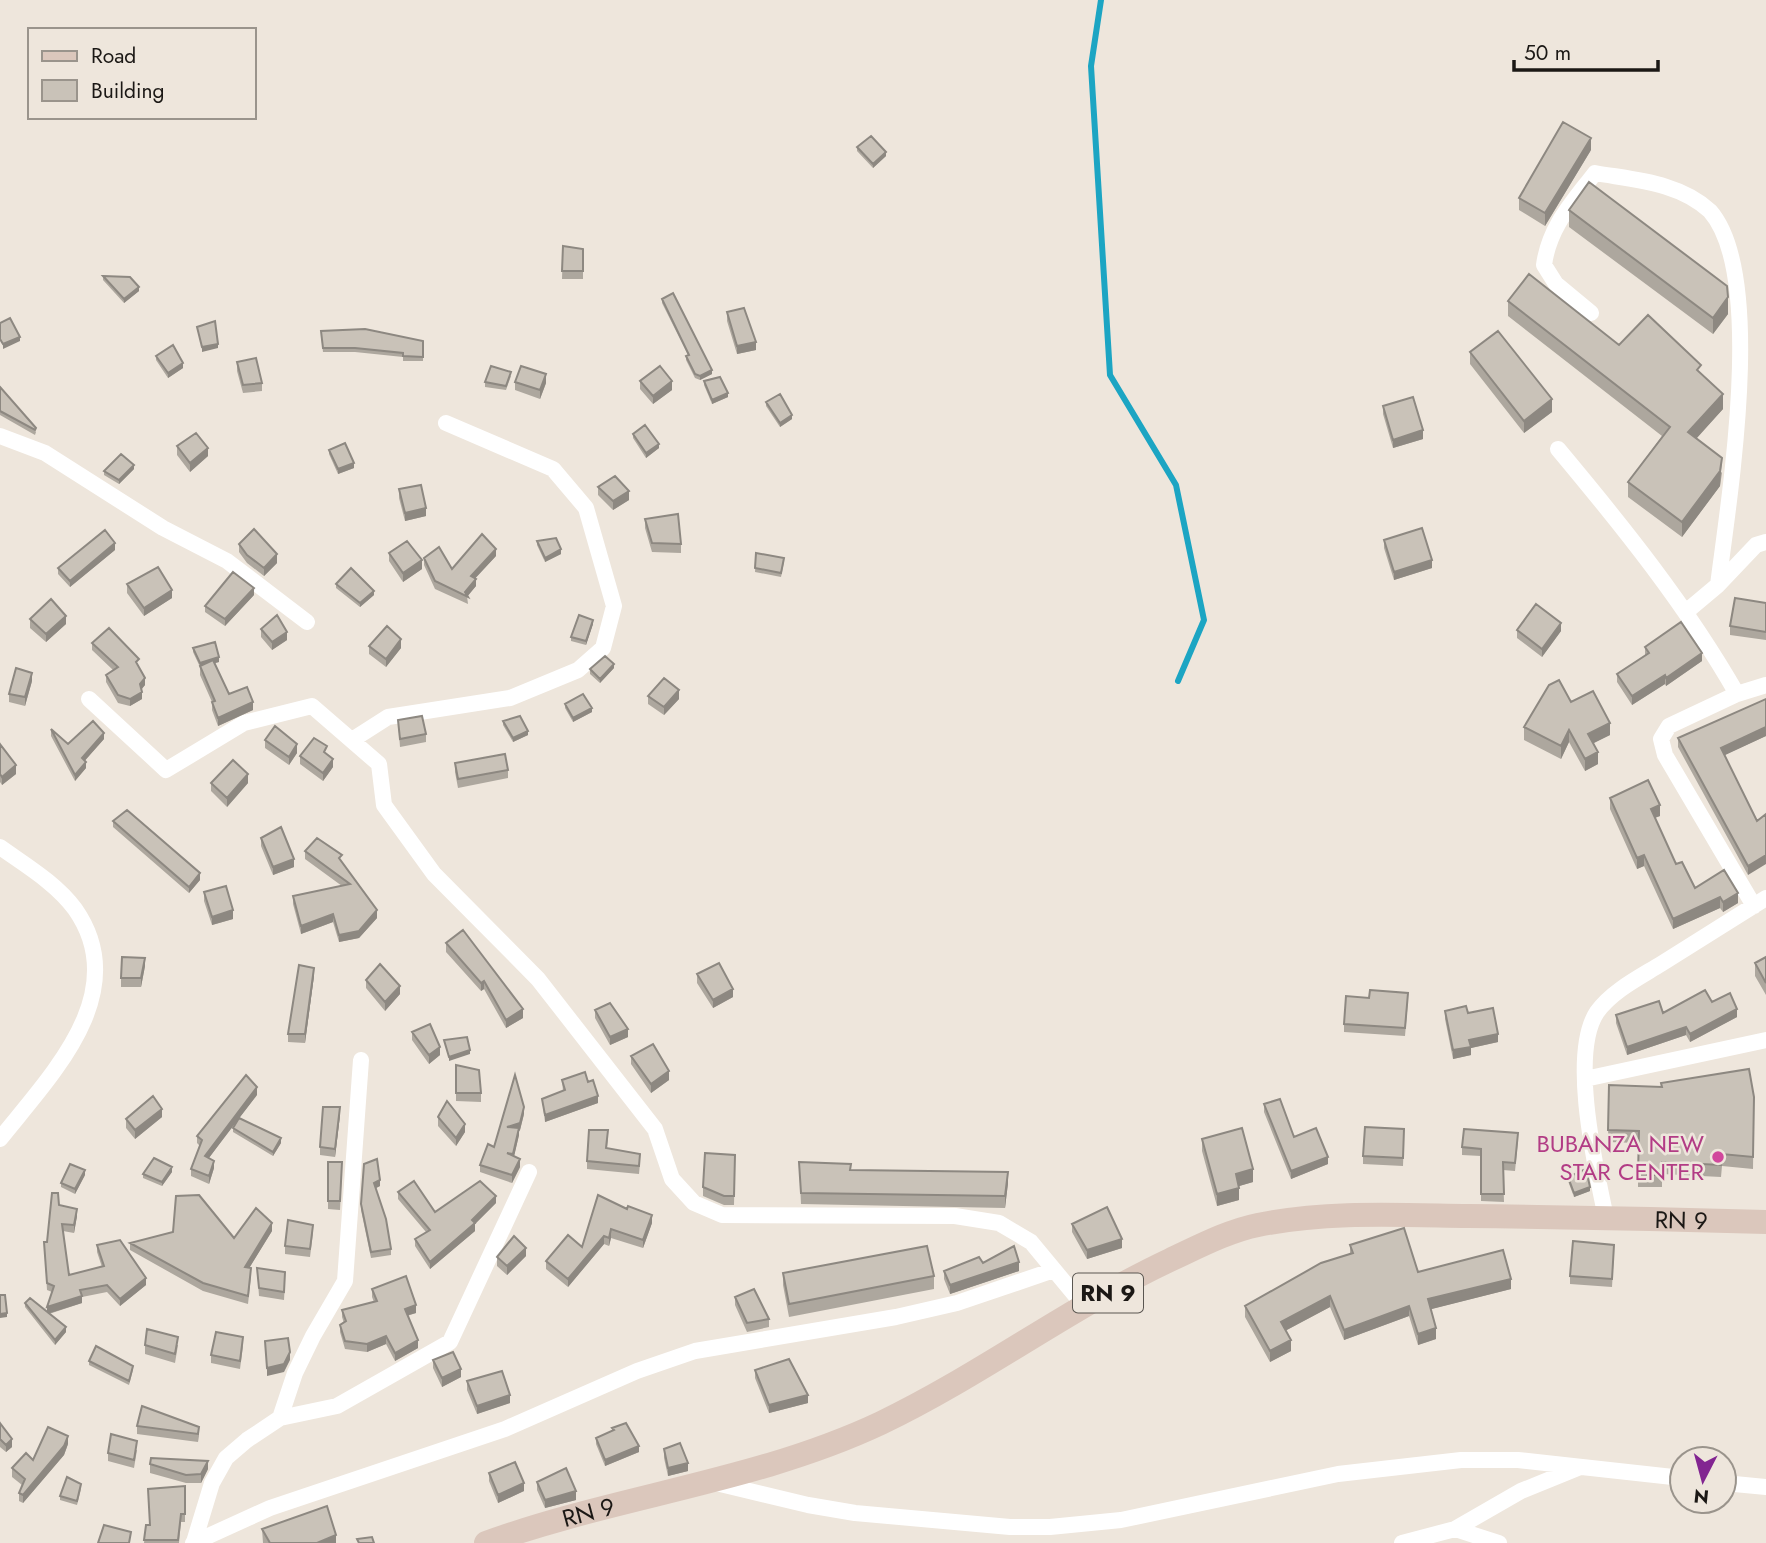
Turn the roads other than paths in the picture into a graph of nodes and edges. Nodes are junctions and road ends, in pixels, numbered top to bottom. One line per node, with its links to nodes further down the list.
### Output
1 (1591, 313): 6 (street)
2 (446, 423): 12 (street)
3 (0, 436): 8 (street)
4 (1558, 449): 7 (street)
5 (1766, 542): 6 (street)
6 (1718, 585): 7 (street)
7 (1687, 611): 10 (street)
8 (307, 622)
9 (1766, 685): 10 (street)
10 (1737, 694): 14 (street)
11 (89, 699): 12 (street)
12 (352, 740): 22 (street)
13 (0, 848): 18 (street)
14 (1760, 902): 17 (street)
15 (1766, 1040): 17 (street)
16 (361, 1060): 24 (street)
17 (1585, 1079): 20 (street)
18 (0, 1139)
19 (529, 1172): 24 (street)
20 (1606, 1218): 21 (main road, RN 9 / RN 9); 23 (main road, RN 9 / RN 9)
21 (1766, 1222)
22 (1054, 1270): 23 (street); 31 (street)
23 (1084, 1306): 27 (main road, RN 9 / RN 9)
24 (280, 1418): 31 (street)
25 (1582, 1466): 26 (street); 27 (street); 30 (street)
26 (1668, 1476)
27 (708, 1480): 32 (main road, RN 9 / RN 9)
28 (1738, 1484): 29 (street)
29 (1766, 1487)
30 (1455, 1529): 33 (street); 34 (street)
31 (194, 1543)
32 (486, 1543)
33 (1402, 1543)
34 (1499, 1543)

